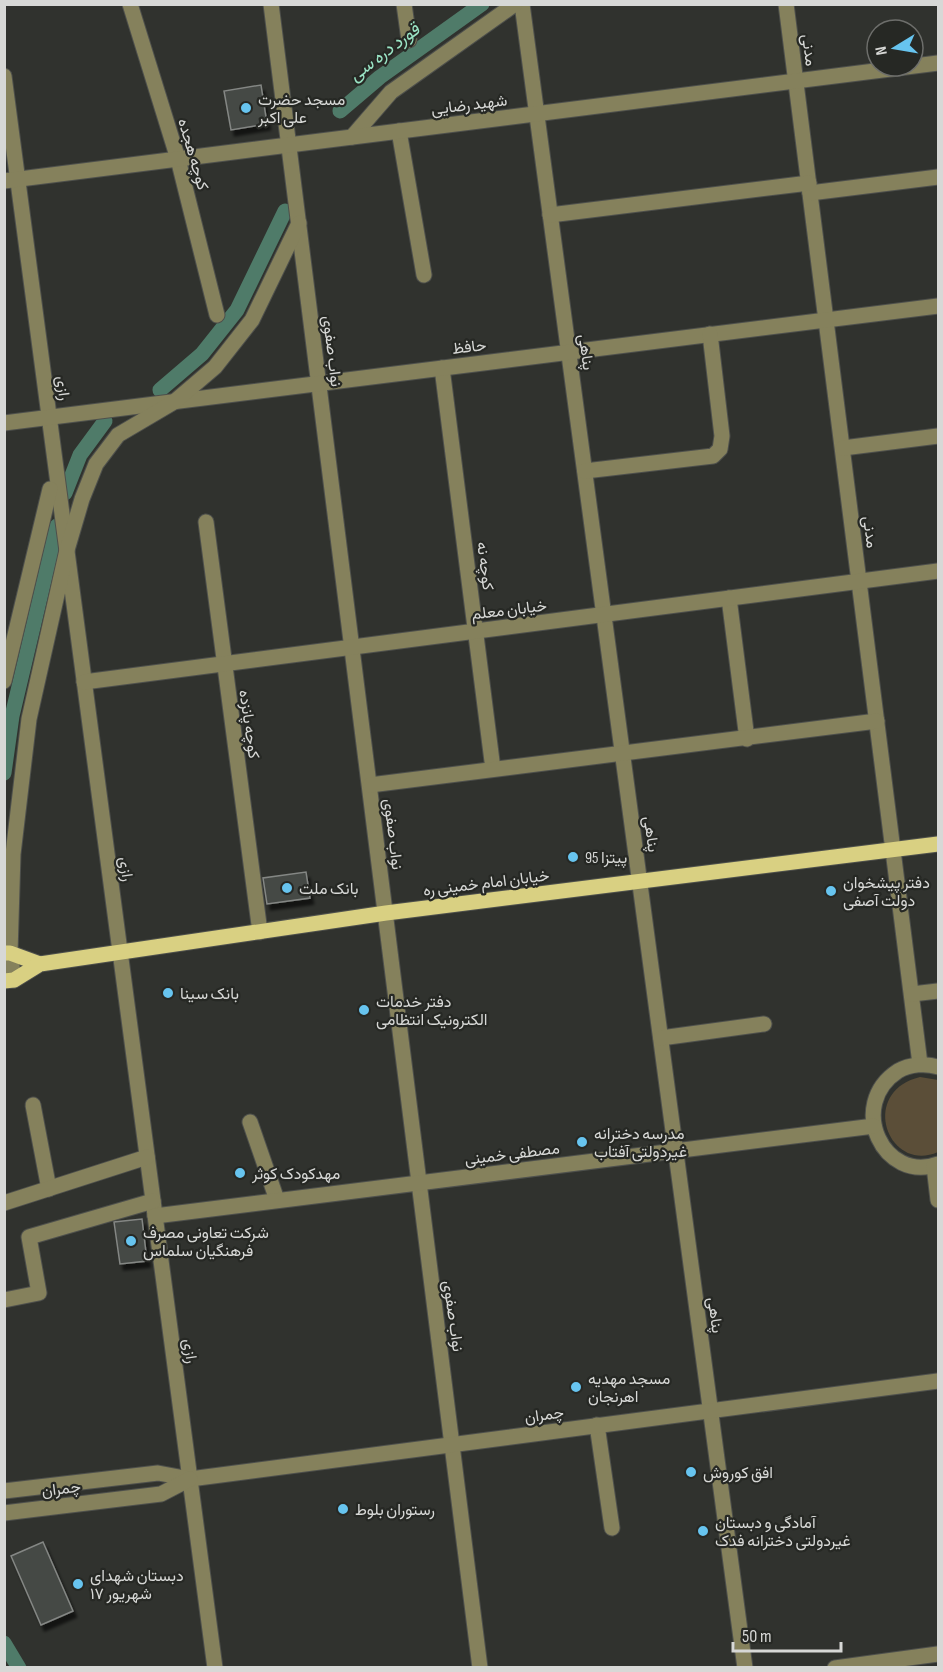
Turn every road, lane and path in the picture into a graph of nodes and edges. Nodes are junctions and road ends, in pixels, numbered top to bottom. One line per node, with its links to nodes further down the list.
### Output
1 (130, 4): 15 (street, کوچه هجده)
2 (271, 4): 14 (street, نواب صفوی)
3 (404, 4): 7 (street)
4 (515, 4): 13 (street)
5 (522, 4): 11 (street, پناهی)
6 (786, 4): 10 (street, مدنی)
7 (409, 40)
8 (939, 63): 10 (street, شهید رضایی)
9 (4, 76): 17 (street, رازی)
10 (796, 81): 11 (street, شهید رضایی); 18 (street, مدنی)
11 (537, 114): 12 (street, شهید رضایی); 19 (street, پناهی)
12 (399, 131): 13 (street, شهید رضایی); 21 (street)
13 (352, 137): 14 (street, شهید رضایی)
14 (288, 146): 15 (street, شهید رضایی); 20 (street, نواب صفوی)
15 (178, 159): 17 (street, شهید رضایی); 23 (street, کوچه هجده)
16 (939, 177): 18 (street)
17 (11, 180): 30 (street, رازی)
18 (809, 188): 19 (street); 24 (street, مدنی)
19 (550, 215): 26 (street, پناهی)
20 (299, 223): 28 (street, نواب صفوی); 29 (street)
21 (424, 275)
22 (939, 306): 24 (street, حافظ)
23 (217, 315)
24 (826, 320): 25 (street, حافظ); 33 (street, مدنی)
25 (710, 334): 26 (street, حافظ); 34 (street)
26 (569, 352): 27 (street, حافظ); 34 (street, پناهی)
27 (442, 368): 28 (street, حافظ); 42 (street, کوچه نه)
28 (319, 383): 29 (street, حافظ); 43 (street, نواب صفوی)
29 (174, 402): 30 (street, حافظ); 37 (street)
30 (49, 417): 31 (street, حافظ); 37 (street, رازی)
31 (4, 423)
32 (939, 436): 33 (street)
33 (843, 448): 39 (street, مدنی)
34 (585, 471): 41 (street, پناهی)
35 (50, 489): 45 (street)
36 (206, 522): 44 (street, کوچه پانزده)
37 (67, 550): 46 (street, رازی); 57 (street)
38 (939, 571): 39 (street, خیابان معلم)
39 (859, 581): 40 (street, خیابان معلم); 47 (street, مدنی)
40 (729, 598): 41 (street, خیابان معلم); 48 (street)
41 (604, 615): 42 (street, خیابان معلم); 49 (street, پناهی)
42 (476, 632): 43 (street, خیابان معلم); 50 (street, کوچه نه)
43 (352, 647): 44 (street, خیابان معلم); 51 (street, نواب صفوی)
44 (224, 664): 46 (street, خیابان معلم); 56 (street, کوچه پانزده)
45 (4, 681)
46 (84, 682): 58 (street, رازی)
47 (877, 721): 48 (street); 53 (street, مدنی)
48 (747, 739): 49 (street)
49 (623, 752): 50 (street); 54 (street, پناهی)
50 (493, 769): 51 (street)
51 (370, 785): 55 (street, نواب صفوی)
52 (939, 844): 53 (main road, خیابان امام خمینی ره)
53 (893, 849): 54 (main road, خیابان امام خمینی ره); 62 (street, مدنی)
54 (640, 881): 55 (main road, خیابان امام خمینی ره); 64 (street, پناهی)
55 (386, 913): 56 (main road, خیابان امام خمینی ره); 73 (street, نواب صفوی)
56 (260, 932): 58 (main road, خیابان امام خمینی ره)
57 (7, 953): 59 (main road); 60 (street)
58 (120, 954): 59 (main road, خیابان امام خمینی ره); 71 (street, رازی)
59 (40, 964): 60 (main road)
60 (9, 981)
61 (939, 991): 62 (street)
62 (912, 994): 65 (street, مدنی)
63 (764, 1024): 64 (street)
64 (661, 1038): 70 (street, پناهی)
65 (920, 1064): 66 (street); 69 (street)
66 (939, 1067)
67 (33, 1106): 74 (street)
68 (250, 1122): 75 (street)
69 (874, 1126): 70 (street, مصطفی خمینی); 72 (street)
70 (675, 1151): 73 (street, مصطفی خمینی); 81 (street, پناهی)
71 (147, 1157): 74 (street); 78 (street, رازی)
72 (936, 1165): 76 (street)
73 (418, 1183): 75 (street, مصطفی خمینی); 83 (street, نواب صفوی)
74 (49, 1189): 77 (street)
75 (277, 1200): 78 (street, مصطفی خمینی)
76 (939, 1200)
77 (4, 1203)
78 (154, 1209): 79 (street, مصطفی خمینی); 84 (street, رازی)
79 (4, 1300)
80 (939, 1381): 81 (street, چمران)
81 (711, 1410): 82 (street, چمران); 91 (street, پناهی)
82 (597, 1425): 83 (street, چمران); 87 (street)
83 (453, 1444): 84 (street, چمران); 90 (street, نواب صفوی)
84 (190, 1479): 85 (street, چمران); 86 (street, چمران); 89 (street, رازی)
85 (4, 1491)
86 (4, 1513)
87 (612, 1528)
88 (939, 1654): 92 (street)
89 (215, 1668)
90 (480, 1668)
91 (745, 1668)
92 (835, 1668)

